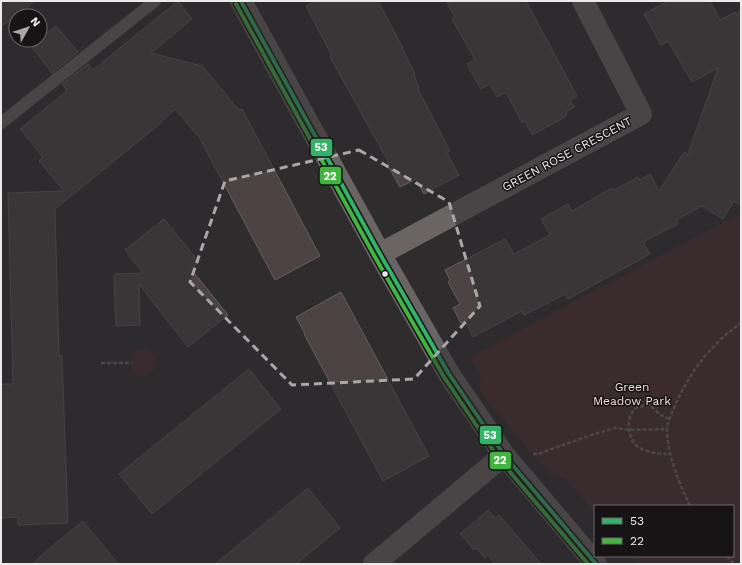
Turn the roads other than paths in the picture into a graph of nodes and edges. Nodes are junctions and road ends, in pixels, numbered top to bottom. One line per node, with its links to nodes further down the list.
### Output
1 (155, 1): 4 (lane)
2 (241, 1): 5 (street)
3 (584, 1): 5 (street, GREEN ROSE CRESCENT)
4 (1, 123)
5 (380, 254): 6 (street)
6 (504, 455): 7 (street); 8 (street)
7 (379, 562)
8 (596, 564)

